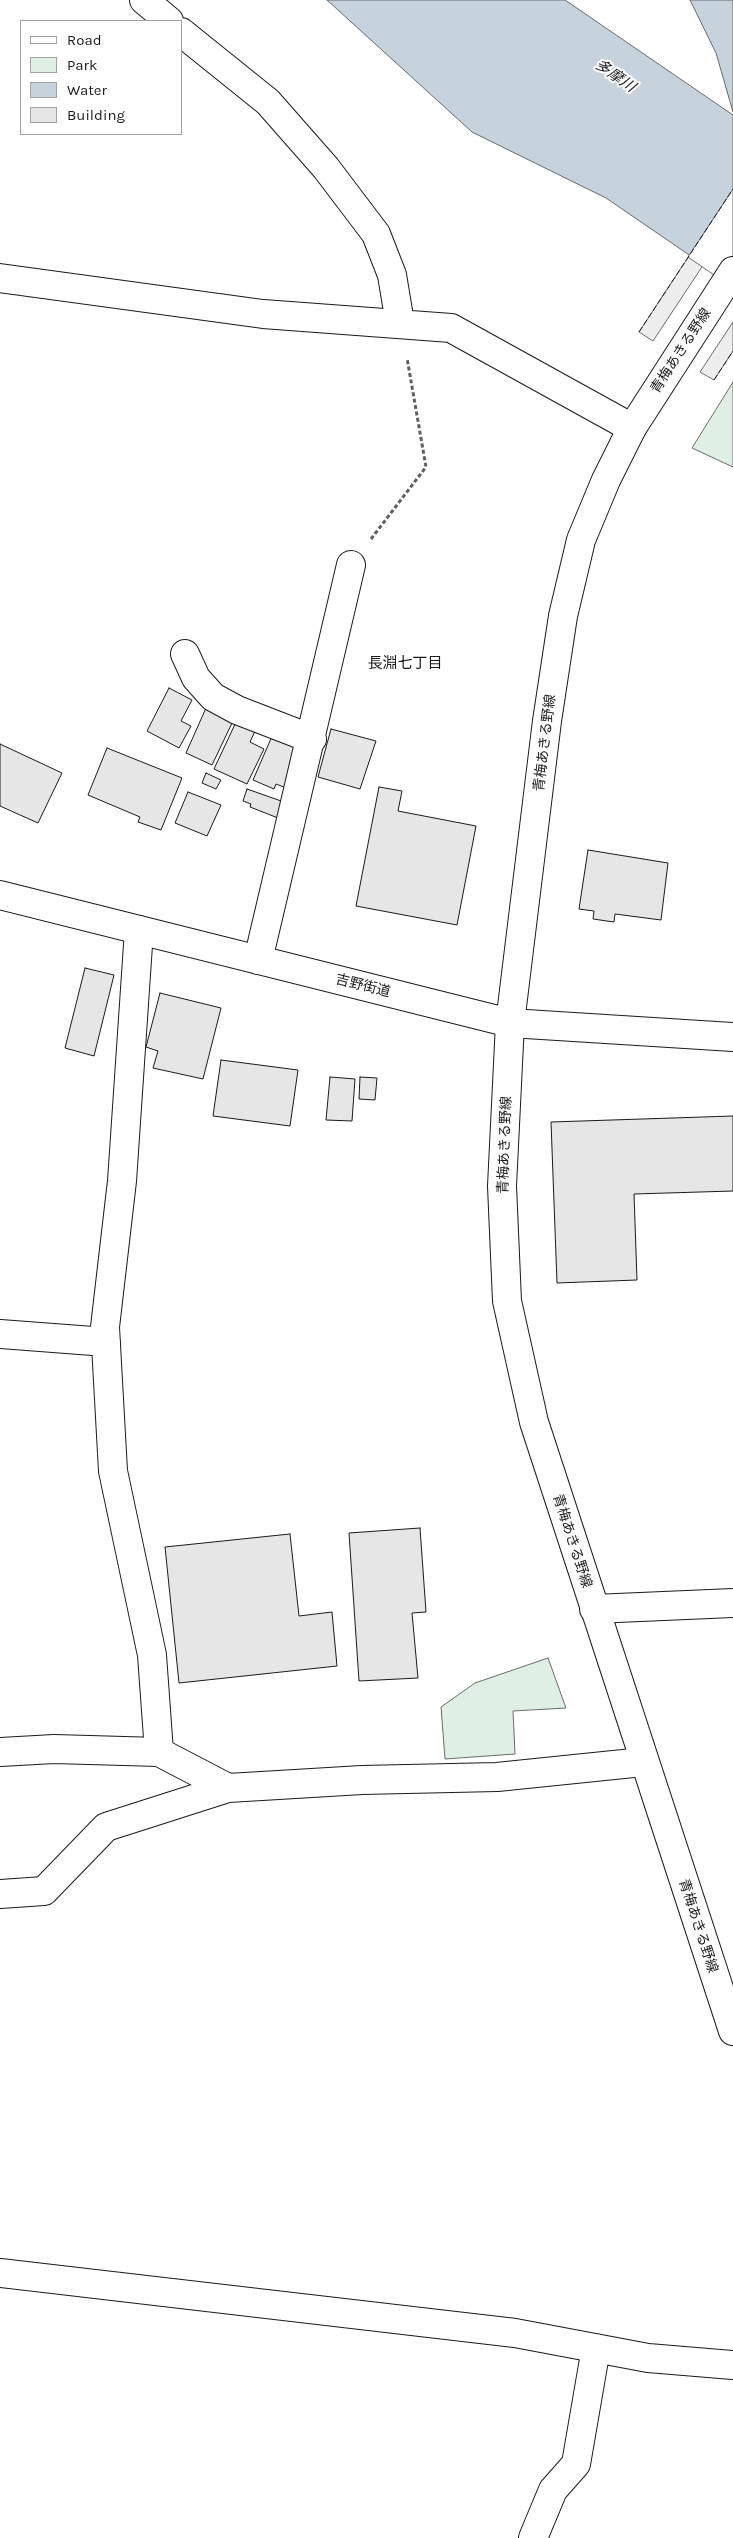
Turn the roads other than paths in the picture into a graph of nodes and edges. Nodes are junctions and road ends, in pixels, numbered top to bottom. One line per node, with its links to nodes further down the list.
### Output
1 (144, 0): 2 (main road)
2 (168, 20)
3 (182, 33): 6 (main road)
4 (733, 271): 7 (main road, 青梅あきる野線)
5 (0, 278): 6 (main road)
6 (400, 323): 7 (main road)
7 (632, 428): 14 (main road, 青梅あきる野線)
8 (351, 565): 10 (main road)
9 (184, 654): 10 (main road)
10 (312, 739): 13 (main road)
11 (0, 894): 12 (main road, 吉野街道)
12 (139, 930): 13 (main road, 吉野街道); 17 (main road)
13 (258, 960): 14 (main road, 吉野街道)
14 (510, 1022): 15 (main road, 吉野街道); 19 (main road, 青梅あきる野線)
15 (733, 1037)
16 (0, 1334): 17 (main road)
17 (106, 1342): 21 (main road)
18 (733, 1603): 19 (main road)
19 (594, 1609): 22 (main road, 青梅あきる野線)
20 (0, 1752): 21 (main road)
21 (159, 1752): 23 (main road)
22 (643, 1762): 23 (main road); 25 (main road, 青梅あきる野線)
23 (228, 1788): 24 (main road)
24 (0, 1894)
25 (733, 2031)
26 (0, 2273): 27 (main road)
27 (596, 2348): 28 (main road); 29 (main road)
28 (733, 2365)
29 (532, 2538)

